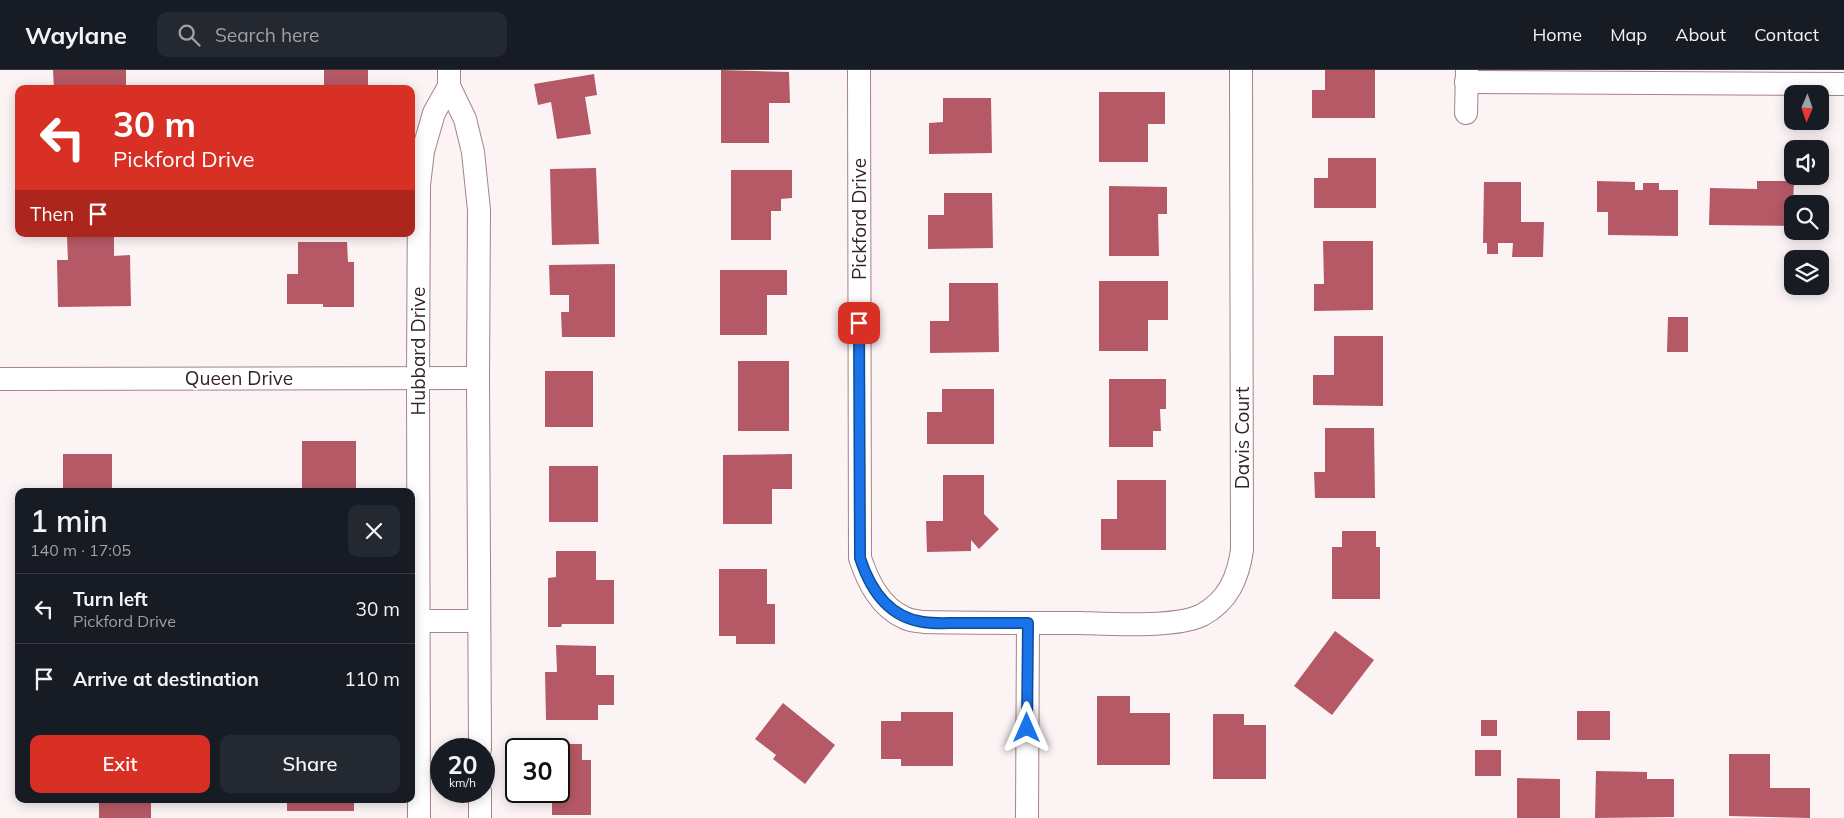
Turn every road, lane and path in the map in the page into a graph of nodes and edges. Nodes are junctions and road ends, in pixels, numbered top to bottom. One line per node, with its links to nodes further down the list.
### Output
1 (858, 70): 12 (street, Pickford Drive)
2 (1241, 70): 12 (street, Davis Court)
3 (1466, 76): 5 (street); 6 (street)
4 (449, 78): 7 (street, Hubbard Drive); 8 (street, Hubbard Drive)
5 (1844, 84)
6 (1466, 113)
7 (418, 377): 8 (street, Queen Drive); 9 (street, Queen Drive); 10 (street, Hubbard Drive)
8 (478, 378): 11 (street, Hubbard Drive)
9 (0, 379)
10 (419, 621): 11 (street); 15 (street, Hubbard Drive)
11 (479, 621): 13 (street, Hubbard Drive)
12 (1028, 623): 17 (street)
13 (480, 738)
14 (480, 803): 16 (street)
15 (419, 818)
16 (480, 818)
17 (1027, 818)

